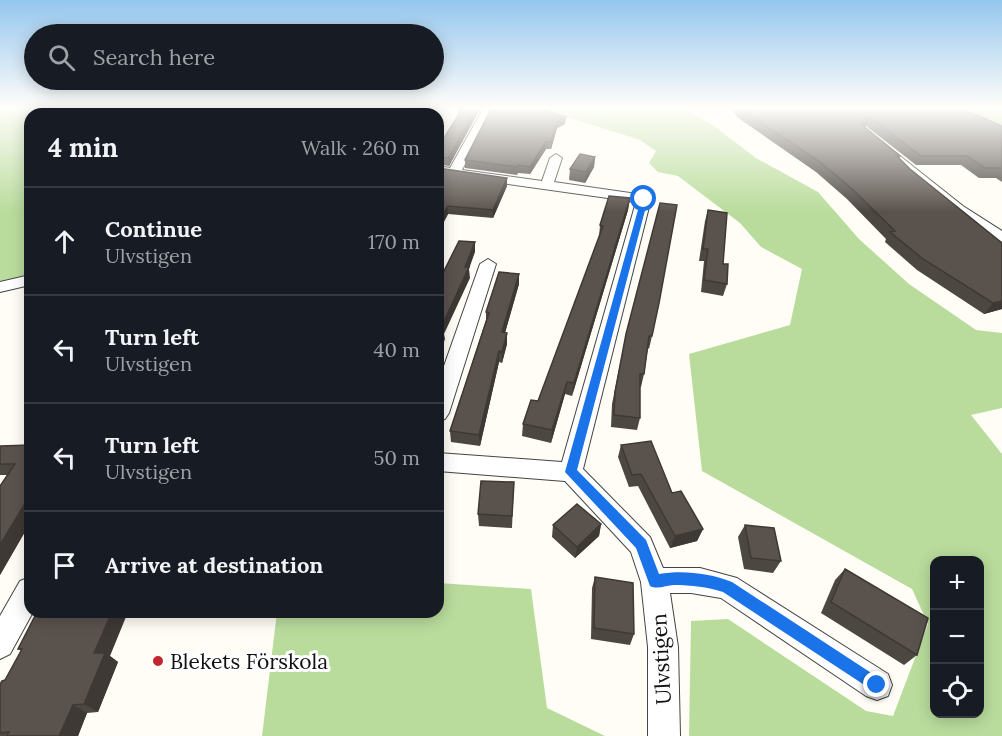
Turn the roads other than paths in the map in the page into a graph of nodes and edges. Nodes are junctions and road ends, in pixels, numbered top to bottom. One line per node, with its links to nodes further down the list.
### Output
1 (469, 143): 5 (street)
2 (879, 143): 7 (street)
3 (556, 158): 6 (street)
4 (444, 171): 5 (street)
5 (454, 171): 6 (street)
6 (547, 184): 13 (street)
7 (1002, 238)
8 (488, 264): 11 (street)
9 (24, 281): 10 (street)
10 (0, 287)
11 (444, 395)
12 (444, 462): 13 (street)
13 (571, 472): 14 (street, Ulvstigen)
14 (655, 582): 17 (street); 18 (street, Ulvstigen)
15 (24, 600): 16 (street)
16 (2, 636)
17 (877, 685)
18 (664, 736)

